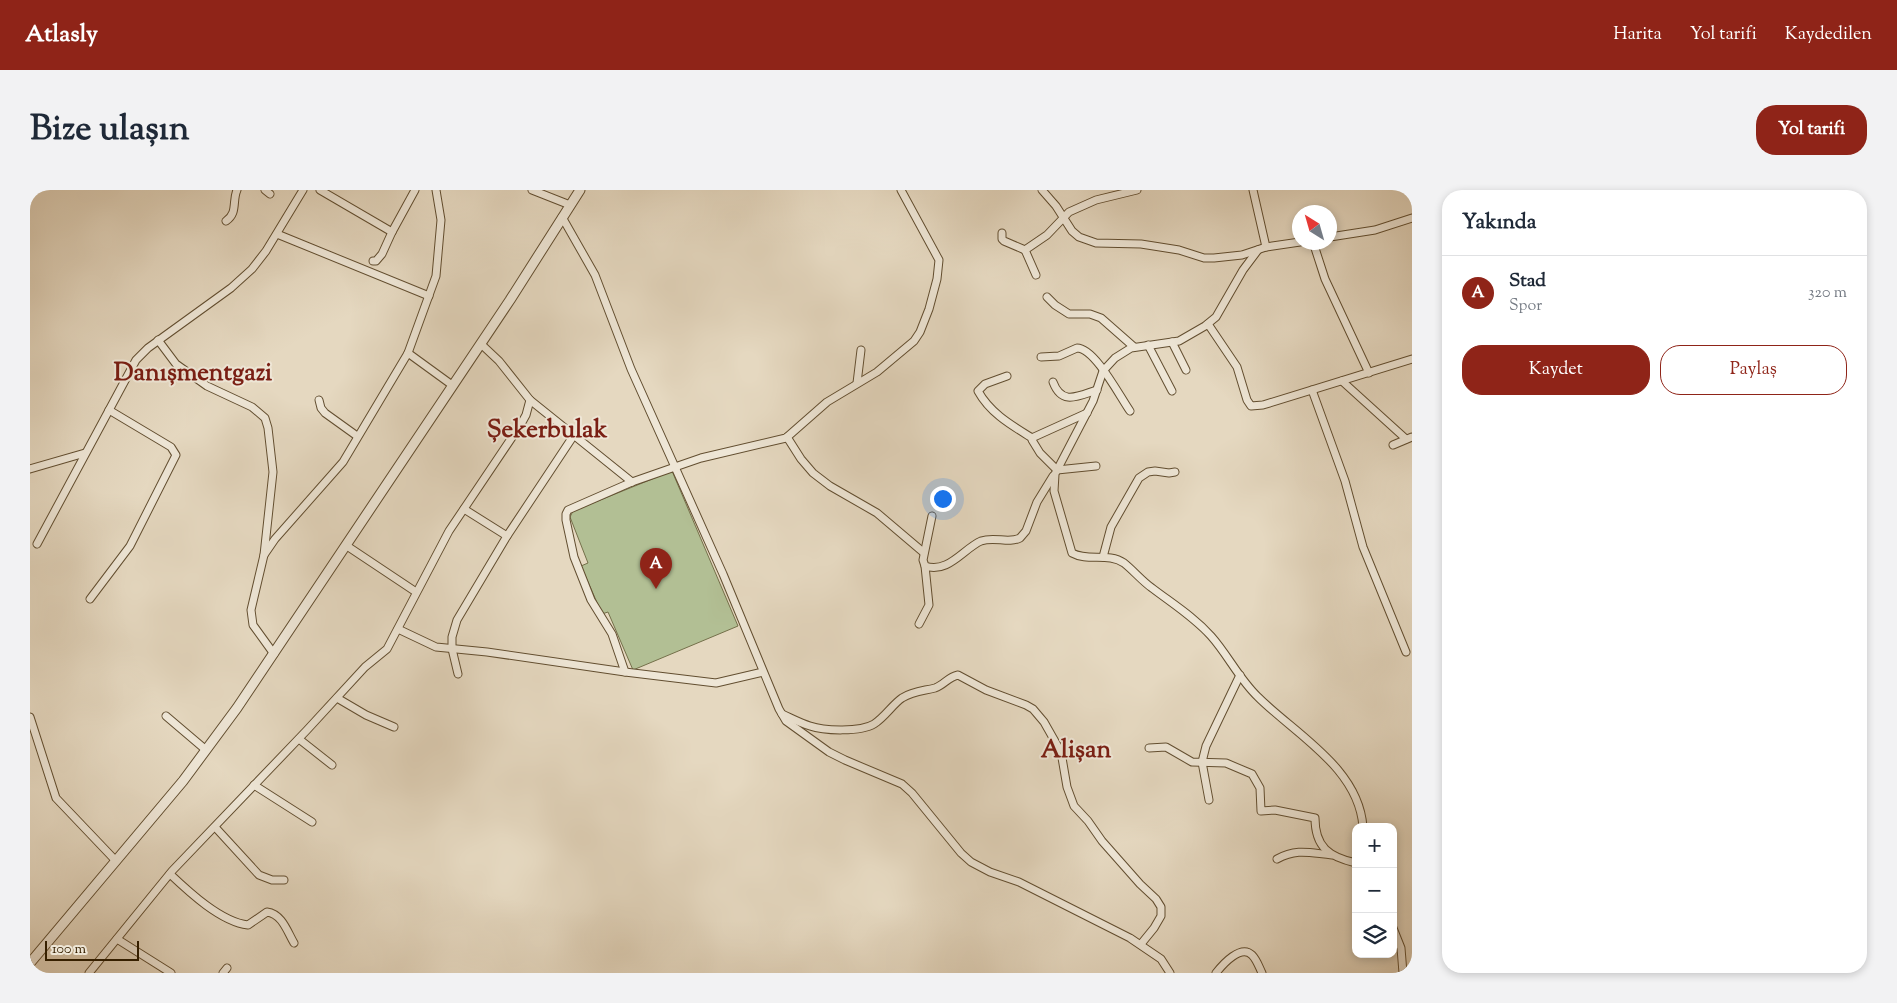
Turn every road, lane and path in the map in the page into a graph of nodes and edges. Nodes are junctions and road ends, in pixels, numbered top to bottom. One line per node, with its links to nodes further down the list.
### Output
1 (237, 190): 15 (street)
2 (304, 190): 18 (street)
3 (320, 190): 16 (street)
4 (415, 190): 16 (street)
5 (436, 190): 27 (street)
6 (532, 190): 11 (street)
7 (901, 190): 45 (street)
8 (1042, 190): 13 (street)
9 (1137, 190): 13 (street)
10 (1253, 190): 21 (street)
11 (575, 196): 12 (street)
12 (562, 217): 32 (street); 63 (street)
13 (1062, 218): 22 (street); 23 (street)
14 (1412, 218): 19 (street)
15 (226, 222)
16 (392, 232): 25 (street)
17 (1002, 233): 22 (street)
18 (277, 234): 27 (street); 30 (street)
19 (1337, 236)
20 (1292, 243): 21 (street)
21 (1266, 247): 23 (street)
22 (1025, 250): 26 (street)
23 (1258, 250): 29 (street)
24 (1316, 250): 41 (street)
25 (373, 261)
26 (1036, 275)
27 (429, 296): 36 (street)
28 (1047, 297): 34 (street)
29 (1208, 324): 31 (street); 48 (street)
30 (158, 340): 52 (street); 74 (street)
31 (1172, 342): 33 (street); 39 (street)
32 (481, 344): 46 (street); 51 (street)
33 (1148, 345): 34 (street); 49 (street)
34 (1134, 347): 40 (street)
35 (861, 350): 45 (street)
36 (408, 353): 46 (street); 56 (street)
37 (1042, 357): 40 (street)
38 (1412, 359): 41 (street)
39 (1186, 370)
40 (1104, 371): 47 (street); 53 (street)
41 (1369, 372): 43 (street)
42 (1007, 376): 58 (street)
43 (1342, 381): 48 (street); 59 (street)
44 (1053, 382): 47 (street)
45 (857, 383): 57 (street)
46 (452, 385): 72 (street)
47 (1097, 390): 54 (street)
48 (1312, 390): 82 (street)
49 (1172, 391)
50 (319, 400): 56 (street)
51 (530, 400): 55 (street); 68 (street)
52 (109, 410): 61 (street); 78 (street)
53 (1130, 411)
54 (1087, 413): 58 (street); 65 (street)
55 (574, 435): 67 (street); 70 (street)
56 (357, 436): 74 (street)
57 (787, 437): 63 (street); 73 (street)
58 (1032, 438): 65 (street)
59 (1409, 438): 60 (street)
60 (1393, 446)
61 (86, 453): 64 (street); 71 (street)
62 (1096, 466): 65 (street)
63 (675, 467): 67 (street); 85 (street)
64 (30, 469)
65 (1056, 472): 75 (street); 76 (street)
66 (1174, 472): 75 (street)
67 (632, 482): 84 (street)
68 (464, 509): 70 (street); 77 (street)
69 (932, 516): 73 (street)
70 (507, 536): 81 (street)
71 (37, 544)
72 (347, 546): 77 (street); 83 (street)
73 (923, 552): 76 (street)
74 (264, 556): 83 (street)
75 (1103, 557): 87 (street)
76 (925, 566): 79 (street)
77 (416, 592): 80 (street)
78 (90, 599)
79 (919, 624)
80 (398, 629): 81 (street); 88 (street)
81 (452, 649): 84 (street); 86 (street)
82 (1406, 652)
83 (274, 654): 95 (street)
84 (625, 672): 85 (street)
85 (763, 672): 89 (street)
86 (458, 674)
87 (1240, 675): 96 (street); 101 (street)
88 (337, 698): 92 (street); 93 (street)
89 (781, 714): 112 (street); 112 (street)
90 (166, 716): 95 (street)
91 (30, 717): 105 (street)
92 (394, 727)
93 (299, 739): 97 (street); 98 (street)
94 (1149, 748): 96 (street)
95 (206, 750): 105 (street)
96 (1202, 762): 99 (street); 103 (street)
97 (332, 765)
98 (254, 785): 100 (street); 102 (street)
99 (1209, 800)
100 (312, 822)
101 (1362, 823)
102 (215, 827): 107 (street); 108 (street)
103 (1332, 855): 104 (street); 106 (street)
104 (1277, 859)
105 (116, 861): 113 (street)
106 (1352, 862)
107 (170, 874): 110 (street); 111 (street)
108 (284, 880)
109 (1397, 938): 119 (street)
110 (117, 939): 114 (street); 115 (street)
111 (294, 943)
112 (1141, 944): 116 (street)
113 (30, 963)
114 (89, 973)
115 (172, 973)
116 (1170, 973)
117 (1216, 973): 118 (street)
118 (1262, 973)
119 (1403, 973)

